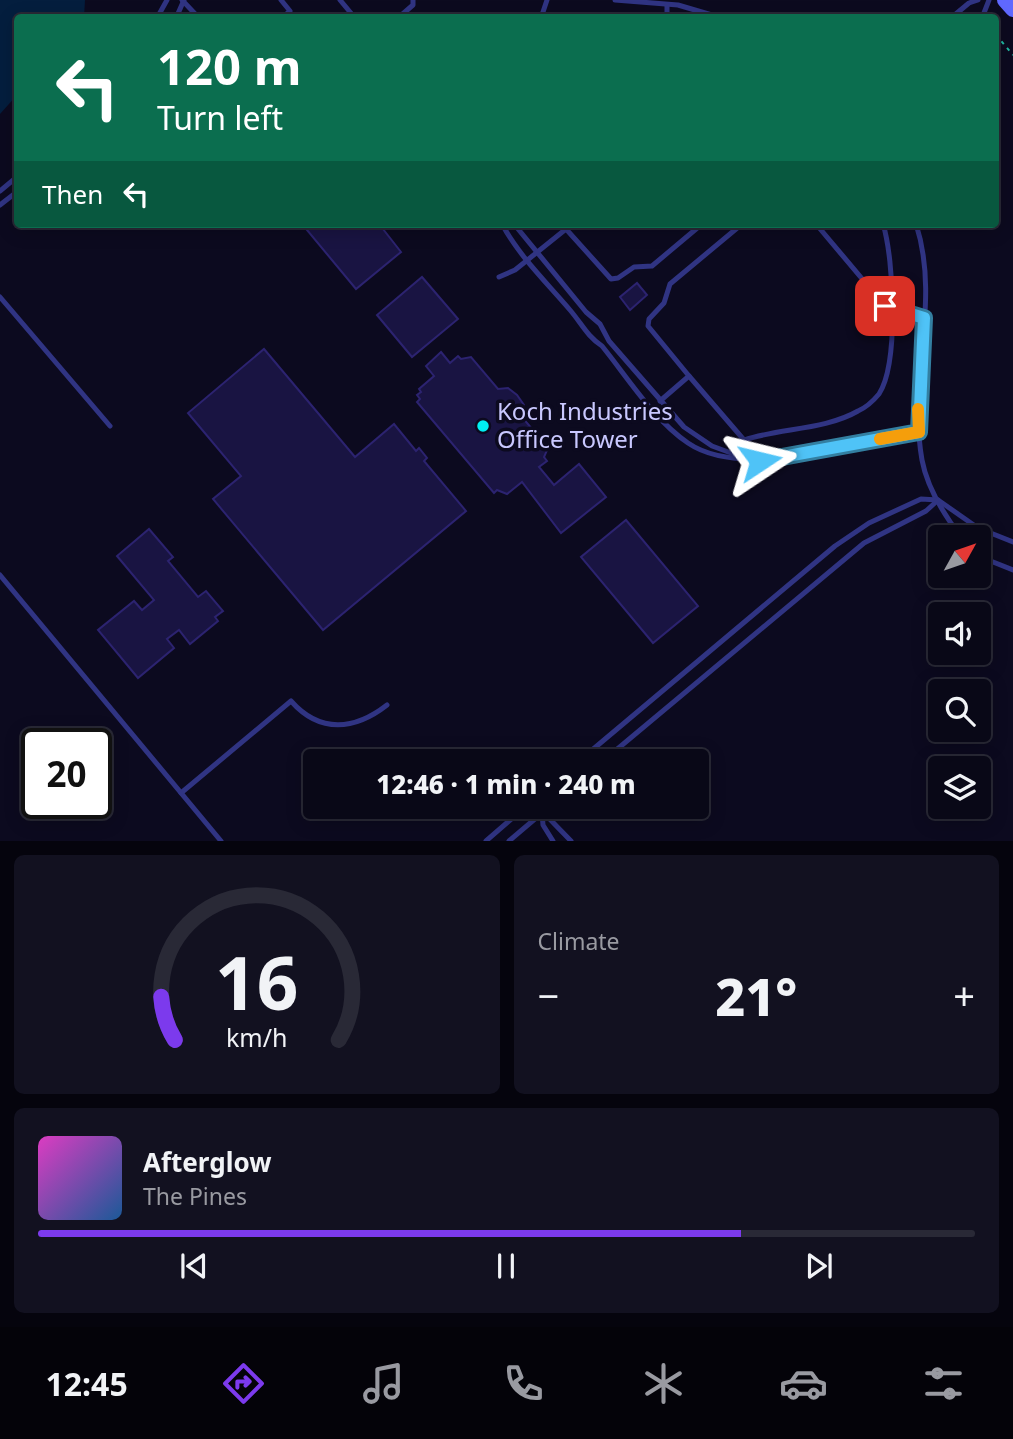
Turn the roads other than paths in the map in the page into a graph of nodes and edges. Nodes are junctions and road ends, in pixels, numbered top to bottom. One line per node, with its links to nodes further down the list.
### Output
1 (184, 0): 10 (lane)
2 (281, 0): 11 (lane)
3 (340, 0): 12 (lane)
4 (413, 0): 13 (lane)
5 (615, 0): 8 (lane)
6 (978, 0): 16 (lane)
7 (1005, 0): 9 (main road)
8 (667, 5): 14 (lane); 15 (lane)
9 (1013, 9)
10 (196, 14)
11 (287, 14)
12 (352, 14)
13 (403, 14)
14 (667, 14)
15 (705, 14)
16 (956, 14)
17 (14, 179): 18 (lane)
18 (0, 191)
19 (14, 194): 20 (lane)
20 (0, 205)
21 (505, 228): 31 (lane)
22 (517, 228): 30 (lane)
23 (563, 228): 30 (lane)
24 (565, 228): 25 (lane)
25 (697, 228)
26 (737, 228): 40 (lane)
27 (820, 228): 34 (lane)
28 (884, 228): 34 (lane)
29 (917, 228): 36 (lane)
30 (536, 253): 31 (lane); 35 (lane)
31 (528, 260): 32 (lane); 37 (lane)
32 (499, 277)
33 (0, 297): 42 (lane)
34 (892, 310): 36 (lane); 40 (lane)
35 (586, 312): 37 (lane); 38 (lane)
36 (924, 318): 43 (lane)
37 (577, 319): 39 (lane)
38 (610, 341): 39 (lane); 41 (lane)
39 (603, 348): 44 (lane)
40 (690, 376): 41 (lane)
41 (660, 401): 44 (lane)
42 (110, 426)
43 (919, 432): 44 (lane); 45 (lane)
44 (748, 460)
45 (938, 500): 46 (lane); 47 (lane); 51 (lane); 52 (lane)
46 (954, 525)
47 (1013, 542)
48 (991, 561): 49 (lane)
49 (1013, 570)
50 (0, 575): 56 (lane)
51 (721, 643): 52 (lane); 54 (lane)
52 (731, 654): 55 (lane)
53 (387, 705): 56 (lane)
54 (593, 749)
55 (617, 749)
56 (181, 793): 61 (lane)
57 (511, 819): 62 (lane)
58 (531, 819): 63 (lane)
59 (541, 819): 64 (lane)
60 (549, 819): 65 (lane)
61 (221, 841)
62 (486, 841)
63 (509, 841)
64 (553, 841)
65 (571, 841)

